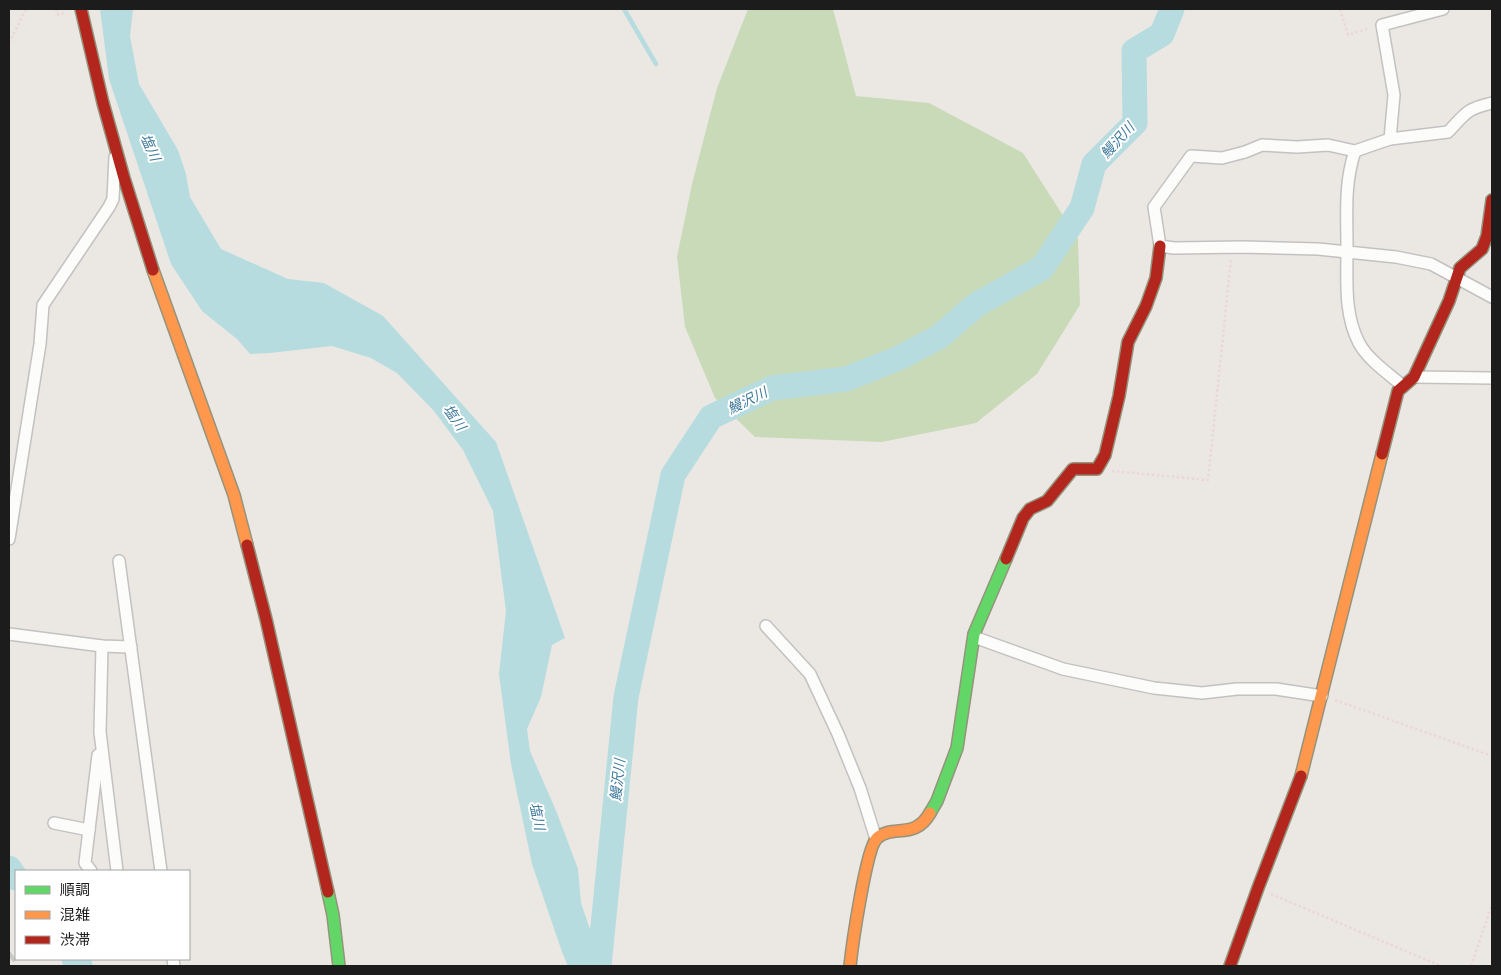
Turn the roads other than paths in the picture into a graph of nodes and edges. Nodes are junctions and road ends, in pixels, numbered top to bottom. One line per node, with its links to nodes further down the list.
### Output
1 (80, 9): 5 (street)
2 (1443, 9): 4 (street)
3 (1492, 103): 4 (street)
4 (1390, 139): 6 (street)
5 (116, 150): 15 (street); 30 (street)
6 (1355, 150): 8 (street); 9 (street)
7 (1492, 200): 10 (street)
8 (1160, 246): 9 (street); 19 (street)
9 (1347, 252): 10 (street); 14 (street)
10 (1456, 278): 11 (street); 12 (street)
11 (1492, 297)
12 (1414, 377): 13 (street); 14 (street)
13 (1492, 378)
14 (1403, 386): 22 (street)
15 (9, 539)
16 (119, 561): 21 (street)
17 (766, 626): 26 (street)
18 (9, 634): 20 (street)
19 (974, 637): 22 (street); 26 (street)
20 (102, 646): 21 (street); 23 (street)
21 (131, 647): 29 (street)
22 (1322, 696): 32 (street)
23 (100, 735): 25 (street); 28 (street)
24 (54, 823): 25 (street)
25 (89, 830): 27 (street)
26 (876, 838): 31 (street)
27 (90, 870)
28 (117, 870)
29 (161, 870)
30 (339, 966)
31 (850, 966)
32 (1230, 966)

